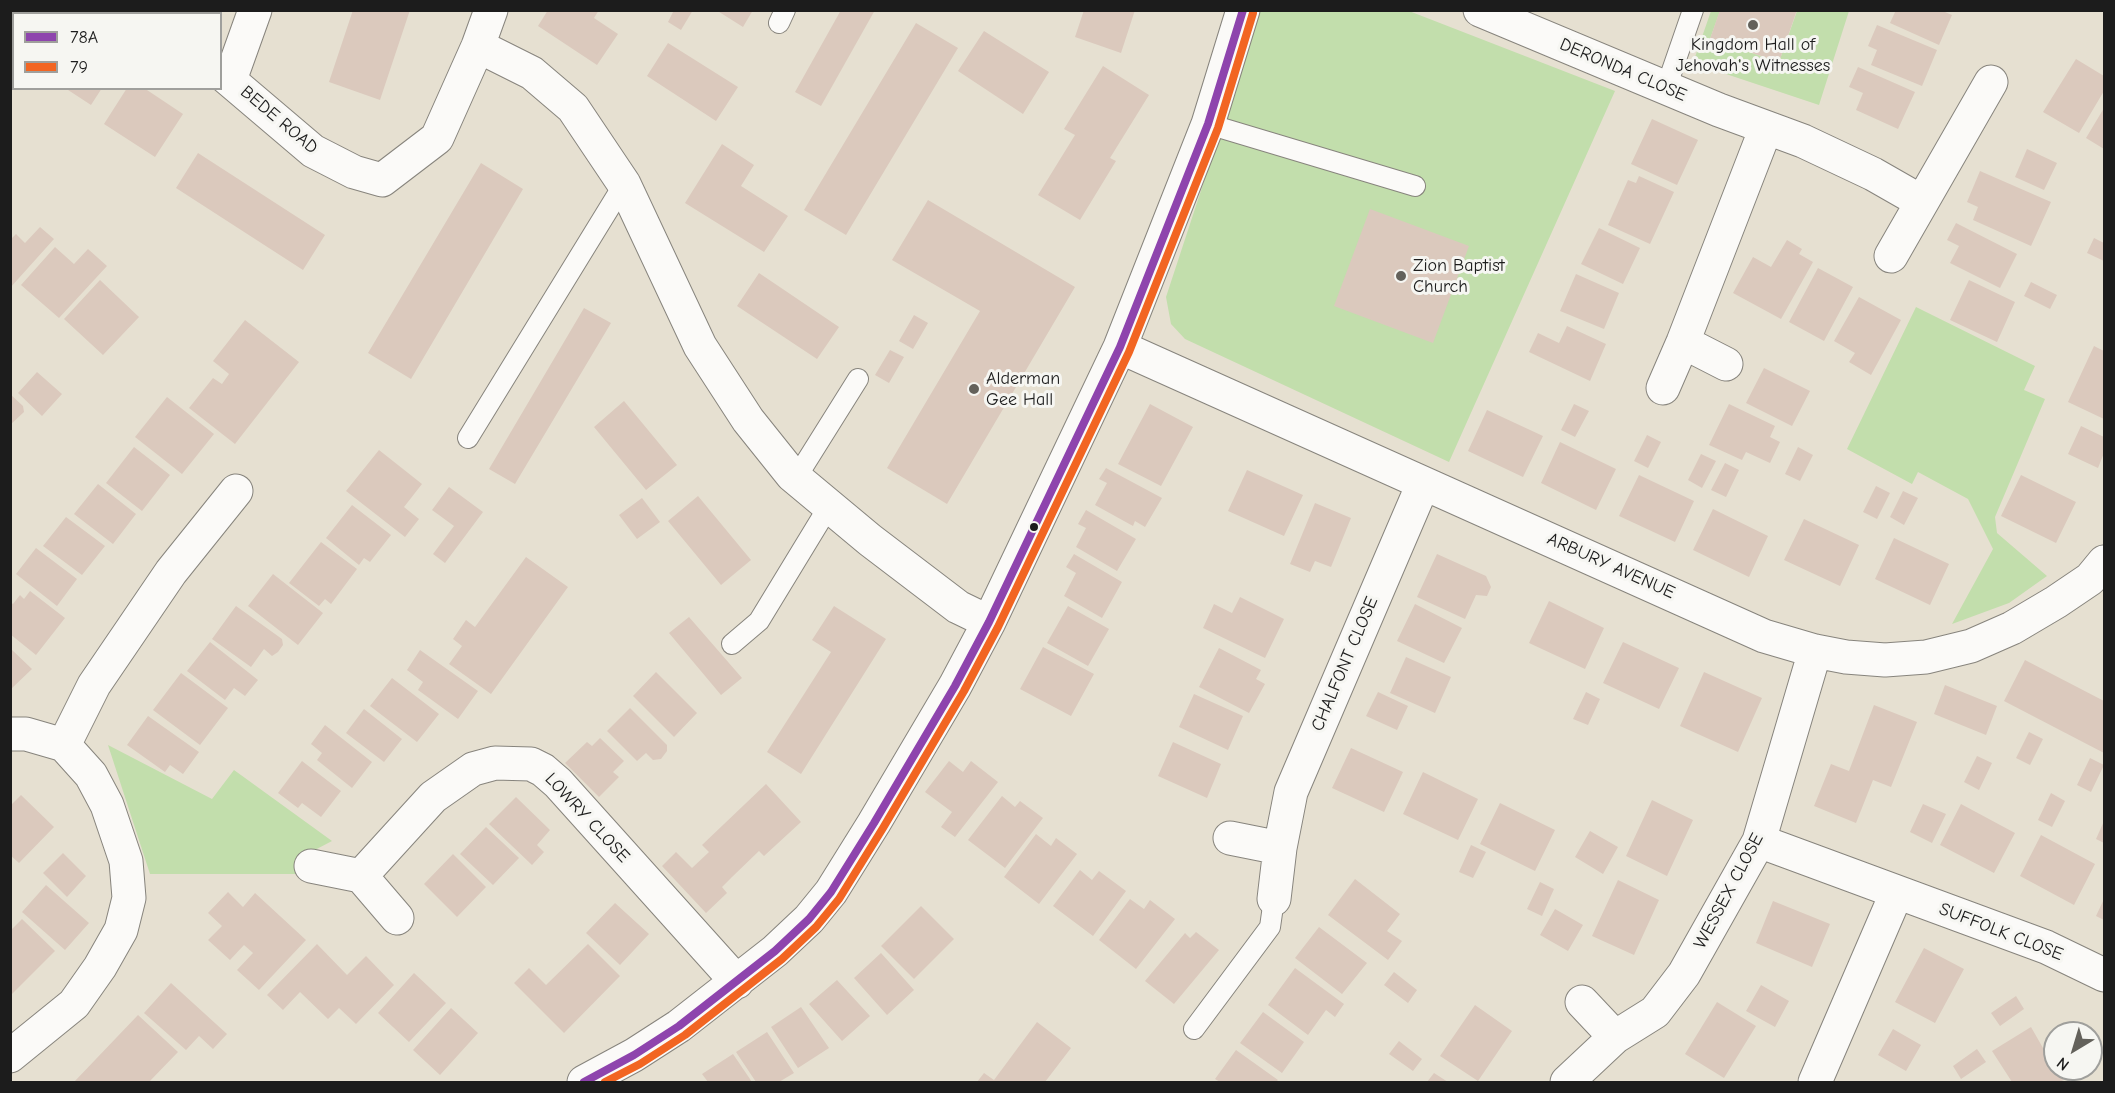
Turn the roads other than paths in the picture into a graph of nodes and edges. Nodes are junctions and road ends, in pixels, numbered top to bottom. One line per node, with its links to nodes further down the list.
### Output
1 (255, 10): 7 (street)
2 (491, 10): 6 (street, BEDE ROAD)
3 (1243, 10): 10 (street)
4 (1480, 10): 9 (street, DERONDA CLOSE)
5 (1693, 10): 9 (lane)
6 (478, 46): 7 (street, BEDE ROAD); 12 (street)
7 (226, 76)
8 (1991, 82): 14 (street)
9 (1666, 88): 11 (street, DERONDA CLOSE)
10 (1208, 124): 13 (lane); 17 (street)
11 (1766, 128): 14 (street, DERONDA CLOSE); 16 (street)
12 (624, 184): 21 (lane); 22 (street)
13 (1415, 186)
14 (1922, 202): 15 (street)
15 (1891, 256)
16 (1683, 342): 18 (street); 20 (street)
17 (1120, 347): 23 (street, ARBURY AVENUE); 27 (street)
18 (1726, 364)
19 (858, 379): 22 (lane)
20 (1663, 388)
21 (468, 438)
22 (796, 478): 25 (street)
23 (1423, 484): 29 (street, ARBURY AVENUE); 34 (street, CHALFONT CLOSE)
24 (236, 491): 31 (street)
25 (829, 506): 27 (street); 28 (lane)
26 (2100, 579): 29 (street, ARBURY AVENUE)
27 (988, 622): 41 (street)
28 (732, 644)
29 (1815, 651): 33 (street, WESSEX CLOSE)
30 (10, 734): 31 (street)
31 (64, 745): 45 (street)
32 (1230, 838): 34 (street)
33 (1759, 841): 37 (street, SUFFOLK CLOSE); 44 (street, WESSEX CLOSE)
34 (1280, 848): 38 (street, CHALFONT CLOSE)
35 (311, 866): 36 (street)
36 (361, 876): 39 (street); 41 (street, LOWRY CLOSE)
37 (1897, 892): 40 (street, SUFFOLK CLOSE); 48 (street)
38 (1274, 899): 43 (lane)
39 (397, 918)
40 (2104, 975)
41 (737, 982): 46 (street)
42 (1582, 1002): 44 (street)
43 (1194, 1029)
44 (1615, 1037): 47 (street, WESSEX CLOSE)
45 (10, 1056)
46 (584, 1083)
47 (1567, 1083)
48 (1815, 1083)

